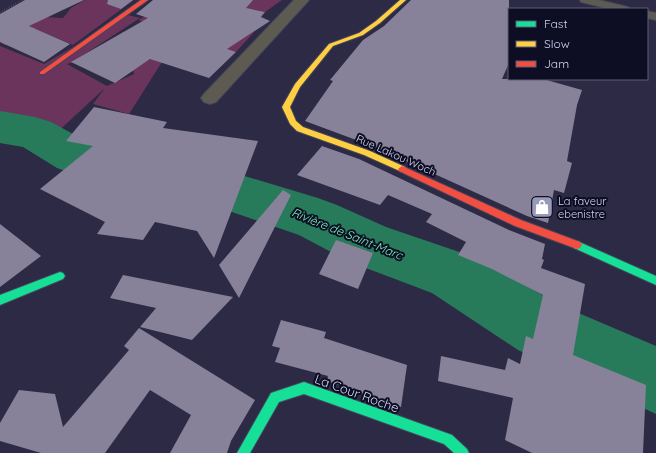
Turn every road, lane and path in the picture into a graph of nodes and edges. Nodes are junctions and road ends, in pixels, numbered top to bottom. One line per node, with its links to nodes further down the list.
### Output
1 (23, 0): 7 (path)
2 (145, 0): 8 (street)
3 (302, 0): 9 (street)
4 (403, 0): 11 (street, Rue Lakou Woch)
5 (586, 0): 6 (lane)
6 (620, 8)
7 (0, 12)
8 (42, 73)
9 (210, 98)
10 (60, 276): 12 (street)
11 (656, 281)
12 (0, 300)
13 (243, 453): 14 (street, La Cour Roche)
14 (463, 453)

